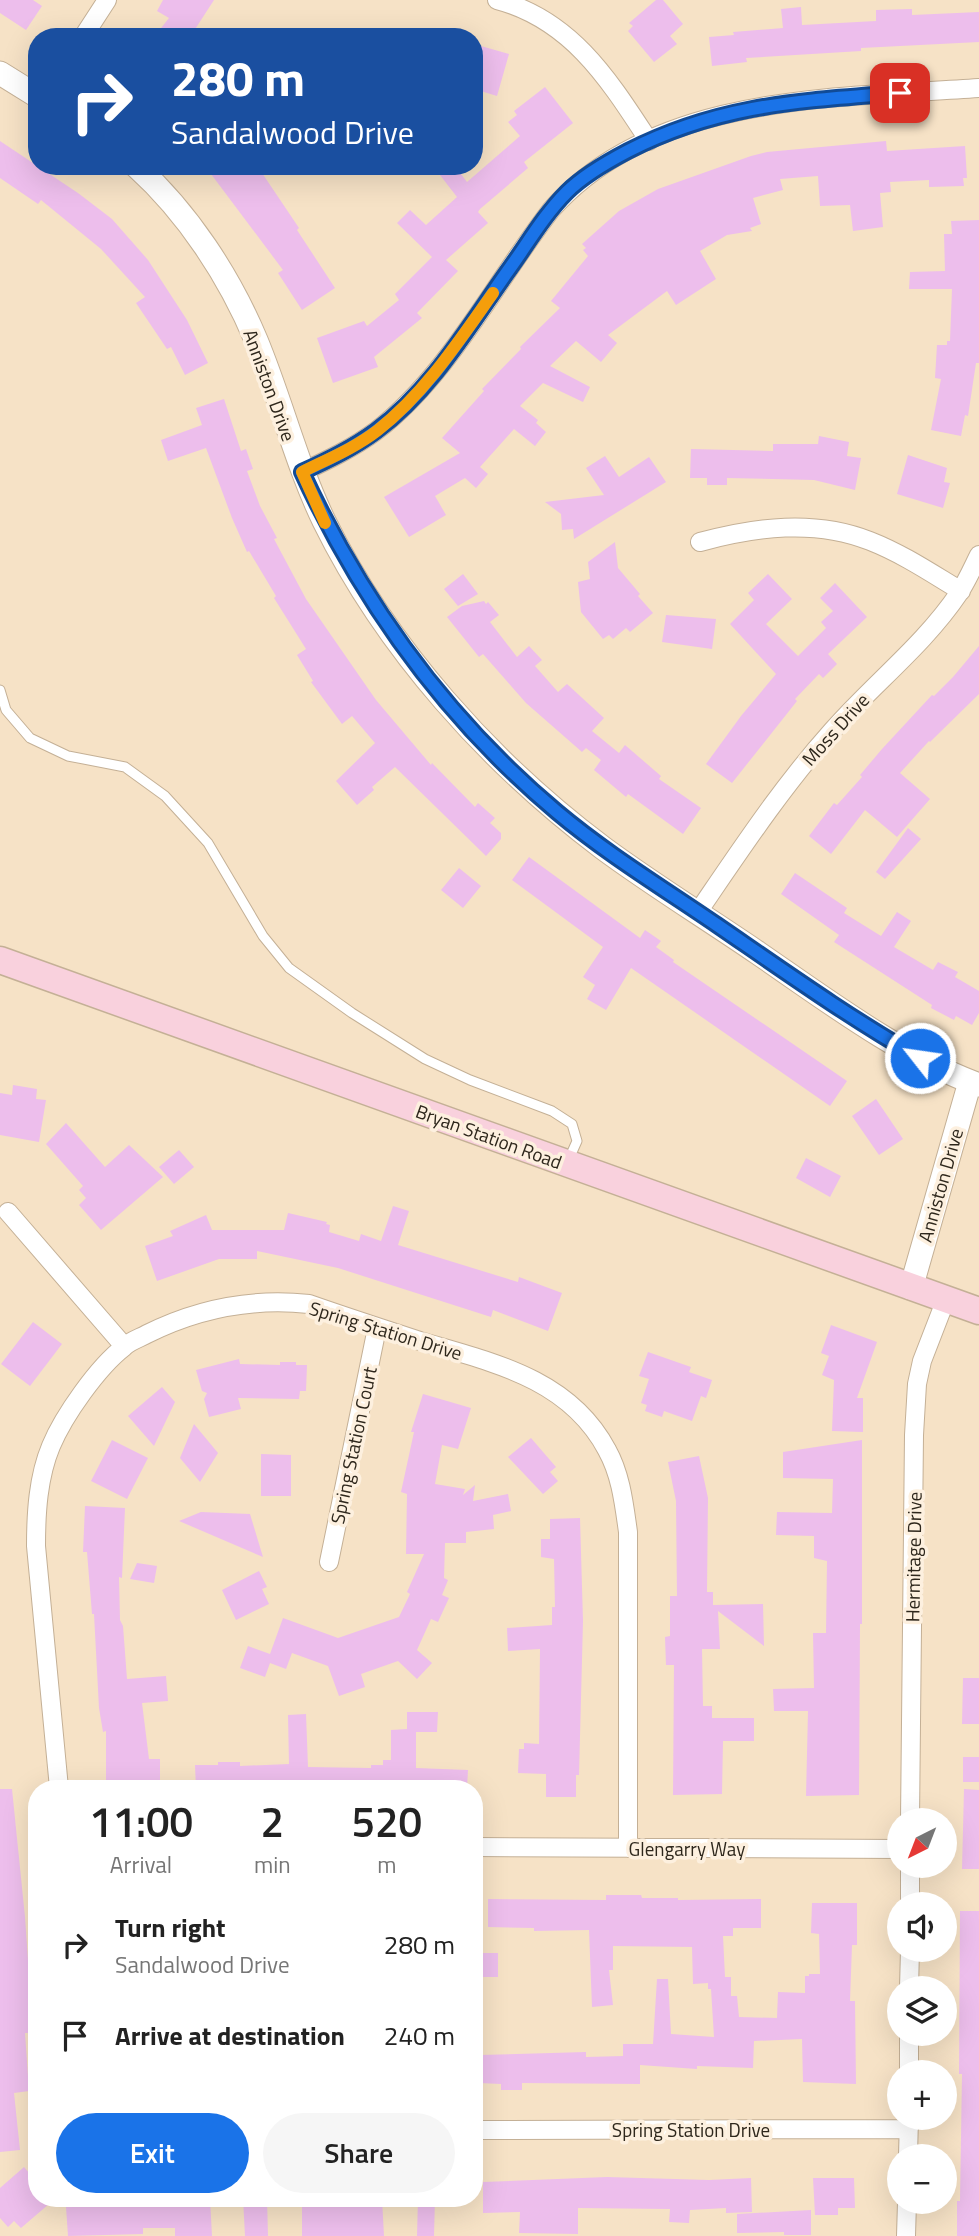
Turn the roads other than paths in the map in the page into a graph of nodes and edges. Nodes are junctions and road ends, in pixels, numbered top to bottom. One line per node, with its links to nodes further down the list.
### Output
1 (107, 0): 3 (street)
2 (497, 0): 7 (street)
3 (89, 28)
4 (0, 73): 6 (street)
5 (979, 88): 7 (street)
6 (28, 90)
7 (649, 141): 9 (street)
8 (146, 175): 9 (street, Anniston Drive)
9 (302, 472): 14 (street, Anniston Drive)
10 (700, 542): 12 (street)
11 (979, 555): 12 (street, Moss Drive)
12 (961, 591): 14 (street, Moss Drive)
13 (0, 690): 17 (lane)
14 (698, 912): 16 (street, Anniston Drive)
15 (0, 960): 17 (main road, Bryan Station Road)
16 (974, 1084): 19 (street, Anniston Drive)
17 (567, 1164): 19 (main road, Bryan Station Road)
18 (8, 1212): 23 (street)
19 (911, 1288): 20 (main road, Bryan Station Road)
20 (946, 1300): 21 (main road, Bryan Station Road); 26 (street, Hermitage Drive)
21 (978, 1307)
22 (377, 1328): 23 (street, Spring Station Drive); 24 (street, Spring Station Court); 28 (street, Spring Station Drive)
23 (124, 1346): 25 (street, Spring Station Drive)
24 (329, 1562)
25 (57, 1780)
26 (911, 1808)
27 (483, 1847): 28 (street, Glengarry Way)
28 (628, 1847): 29 (street, Glengarry Way)
29 (887, 1849)
30 (887, 2123): 31 (street, Spring Station Drive)
31 (483, 2130)
32 (907, 2214): 33 (street)
33 (906, 2236)

